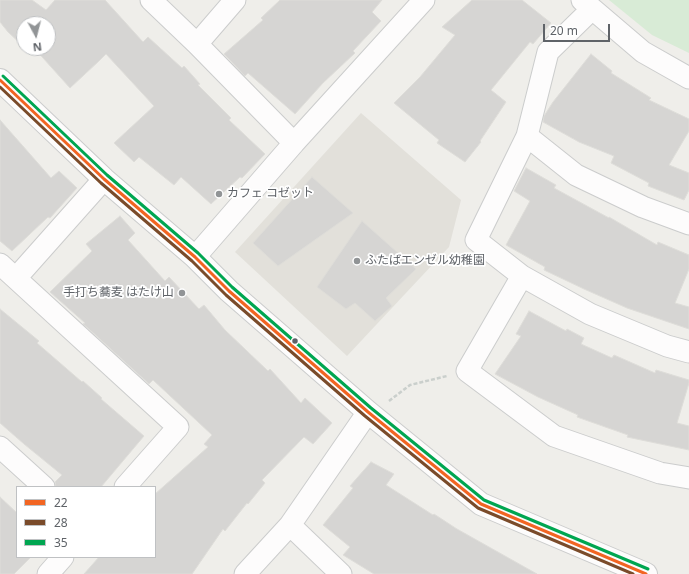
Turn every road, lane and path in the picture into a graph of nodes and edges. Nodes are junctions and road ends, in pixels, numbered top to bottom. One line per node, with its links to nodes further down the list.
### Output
1 (151, 0): 5 (street)
2 (235, 0): 5 (street)
3 (424, 0): 9 (street)
4 (587, 5): 6 (street); 8 (street)
5 (197, 44): 9 (street)
6 (689, 78)
7 (0, 80): 10 (street)
8 (527, 136): 11 (street); 14 (street)
9 (294, 143): 12 (street)
10 (104, 179): 12 (street); 15 (street)
11 (689, 224)
12 (195, 256): 18 (street)
13 (0, 264): 15 (street)
14 (522, 276): 16 (street); 17 (street)
15 (16, 278): 22 (street)
16 (689, 352)
17 (467, 371): 18 (path); 20 (street)
18 (377, 408): 23 (street); 28 (street)
19 (0, 447): 21 (street)
20 (689, 478)
21 (43, 486)
22 (126, 486)
23 (290, 525): 26 (street); 27 (street)
24 (62, 558): 25 (street)
25 (48, 574)
26 (245, 574)
27 (341, 574)
28 (646, 574)

